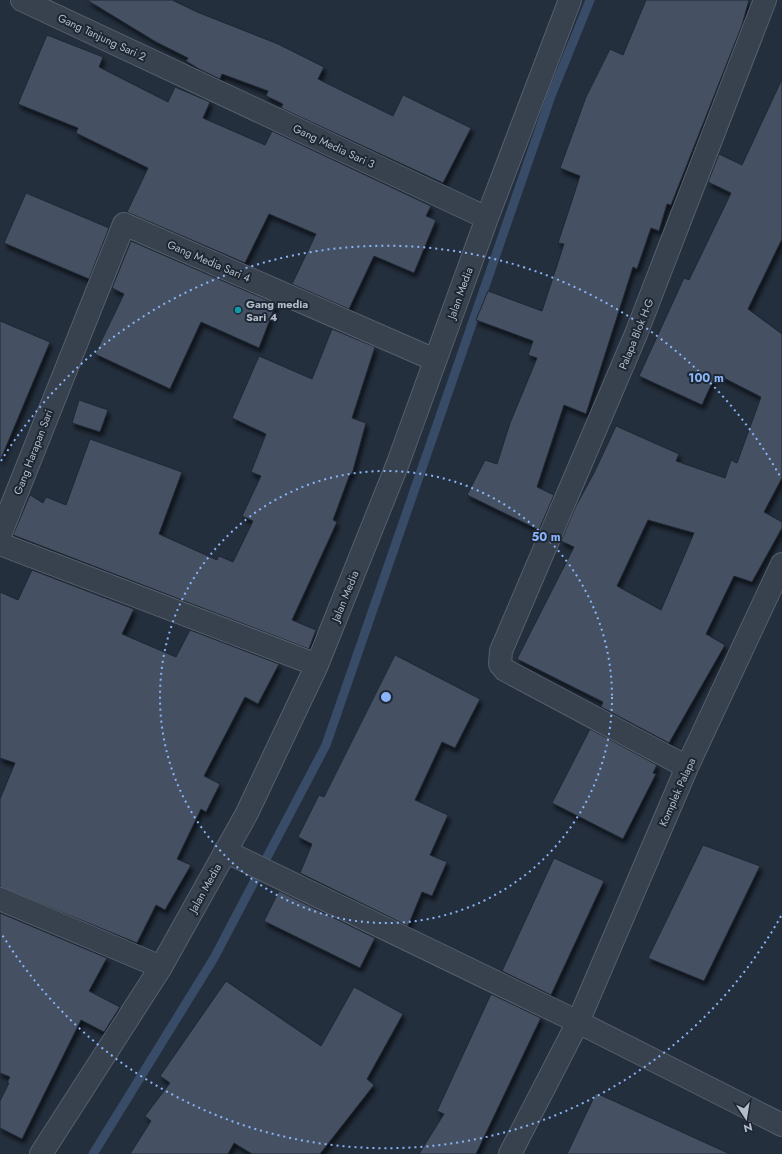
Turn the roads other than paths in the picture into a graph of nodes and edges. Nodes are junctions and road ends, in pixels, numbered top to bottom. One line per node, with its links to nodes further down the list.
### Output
1 (22, 0): 4 (street, Gang Tanjung Sari 2)
2 (570, 0): 5 (street, Jalan Media)
3 (765, 0): 12 (street, Palapa Blok H-G)
4 (182, 75): 5 (street, Gang Media Sari 3)
5 (487, 218): 6 (street, Jalan Media)
6 (435, 360): 7 (street, Gang Media Sari 4); 11 (street, Jalan Media)
7 (66, 368): 8 (street, Gang Harapan Sari)
8 (0, 535)
9 (0, 544): 11 (street)
10 (782, 564): 12 (street, Komplek Palapa)
11 (317, 666): 13 (street, Jalan Media)
12 (687, 767): 16 (street, Komplek Palapa)
13 (230, 853): 15 (street, Jalan Media); 16 (street)
14 (0, 899): 15 (street)
15 (160, 967): 18 (street, Jalan Media)
16 (578, 1022): 17 (street); 19 (street, Komplek Palapa)
17 (782, 1125)
18 (41, 1154)
19 (510, 1154)

